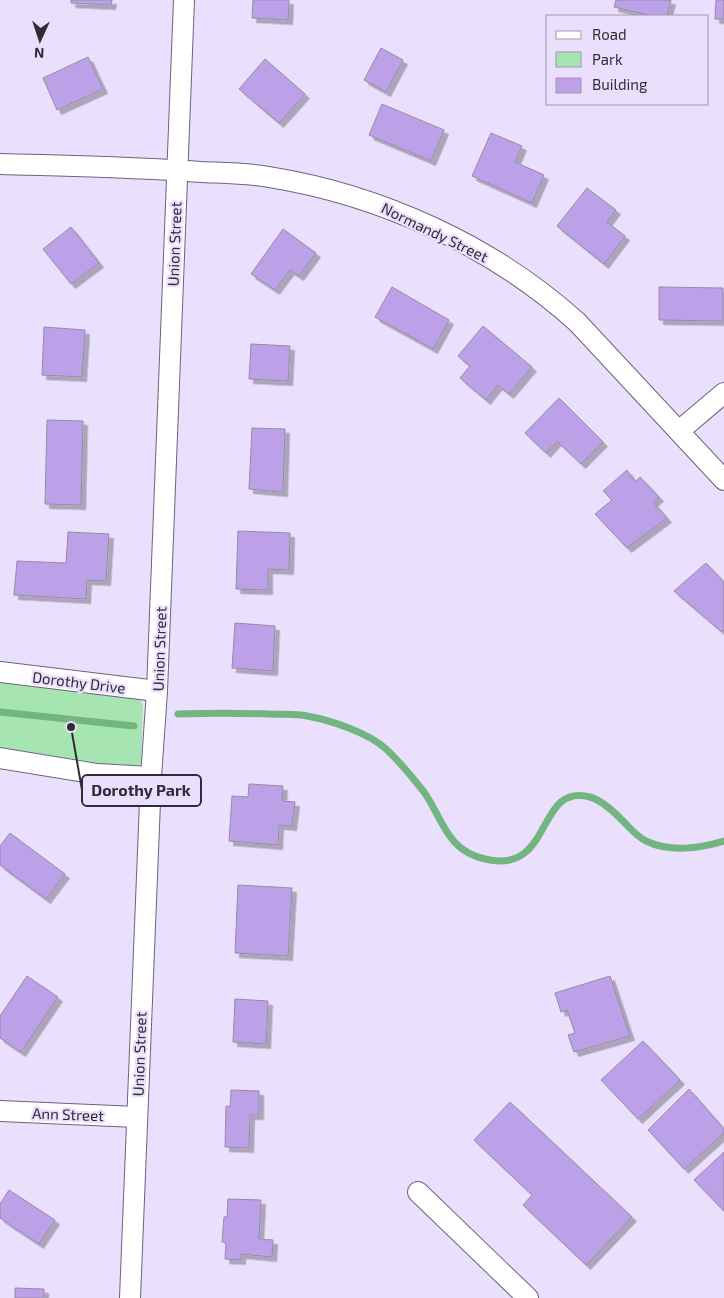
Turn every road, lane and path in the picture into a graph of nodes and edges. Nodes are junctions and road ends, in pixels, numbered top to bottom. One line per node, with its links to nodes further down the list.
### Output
1 (184, 0): 3 (street, Union Street)
2 (0, 164): 3 (street, Normandy Street)
3 (176, 170): 5 (street, Normandy Street); 8 (street, Union Street)
4 (724, 393): 5 (street)
5 (679, 431): 6 (street, Normandy Street)
6 (724, 480)
7 (0, 672): 8 (street, Dorothy Drive)
8 (157, 692): 10 (street, Union Street)
9 (0, 758): 10 (street)
10 (151, 777): 12 (street, Union Street)
11 (0, 1111): 12 (street, Ann Street)
12 (137, 1117): 14 (street, Union Street)
13 (418, 1192): 15 (street)
14 (130, 1298)
15 (528, 1298)

